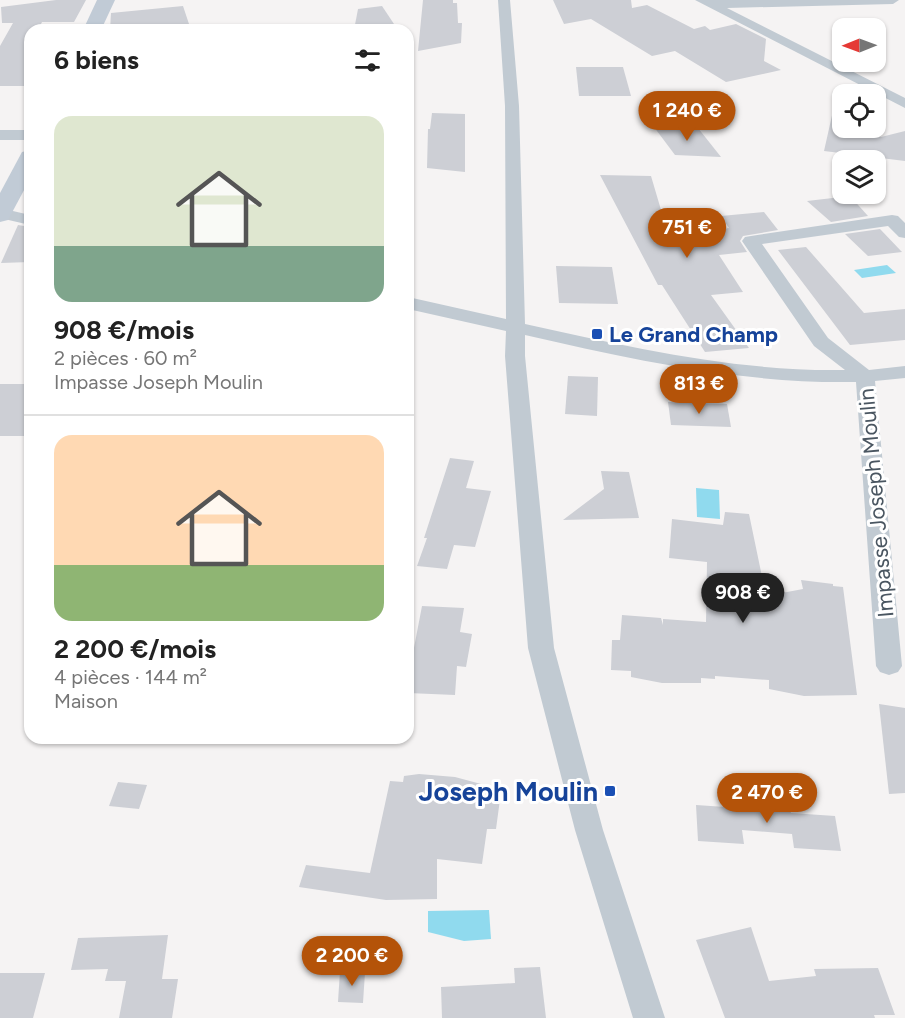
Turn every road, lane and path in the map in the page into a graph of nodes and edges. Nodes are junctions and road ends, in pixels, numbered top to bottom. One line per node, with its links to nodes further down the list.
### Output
1 (106, 0): 5 (main road)
2 (504, 0): 14 (street)
3 (893, 0): 4 (street)
4 (706, 3): 6 (street)
5 (95, 24)
6 (905, 104)
7 (0, 135): 8 (street)
8 (24, 135)
9 (24, 168): 10 (main road)
10 (0, 214): 11 (street)
11 (24, 219)
12 (905, 233): 16 (street)
13 (414, 304): 14 (street)
14 (515, 327): 16 (street); 18 (street)
15 (905, 372): 16 (street)
16 (865, 376): 17 (street, Impasse Joseph Moulin)
17 (889, 666)
18 (649, 1018)

